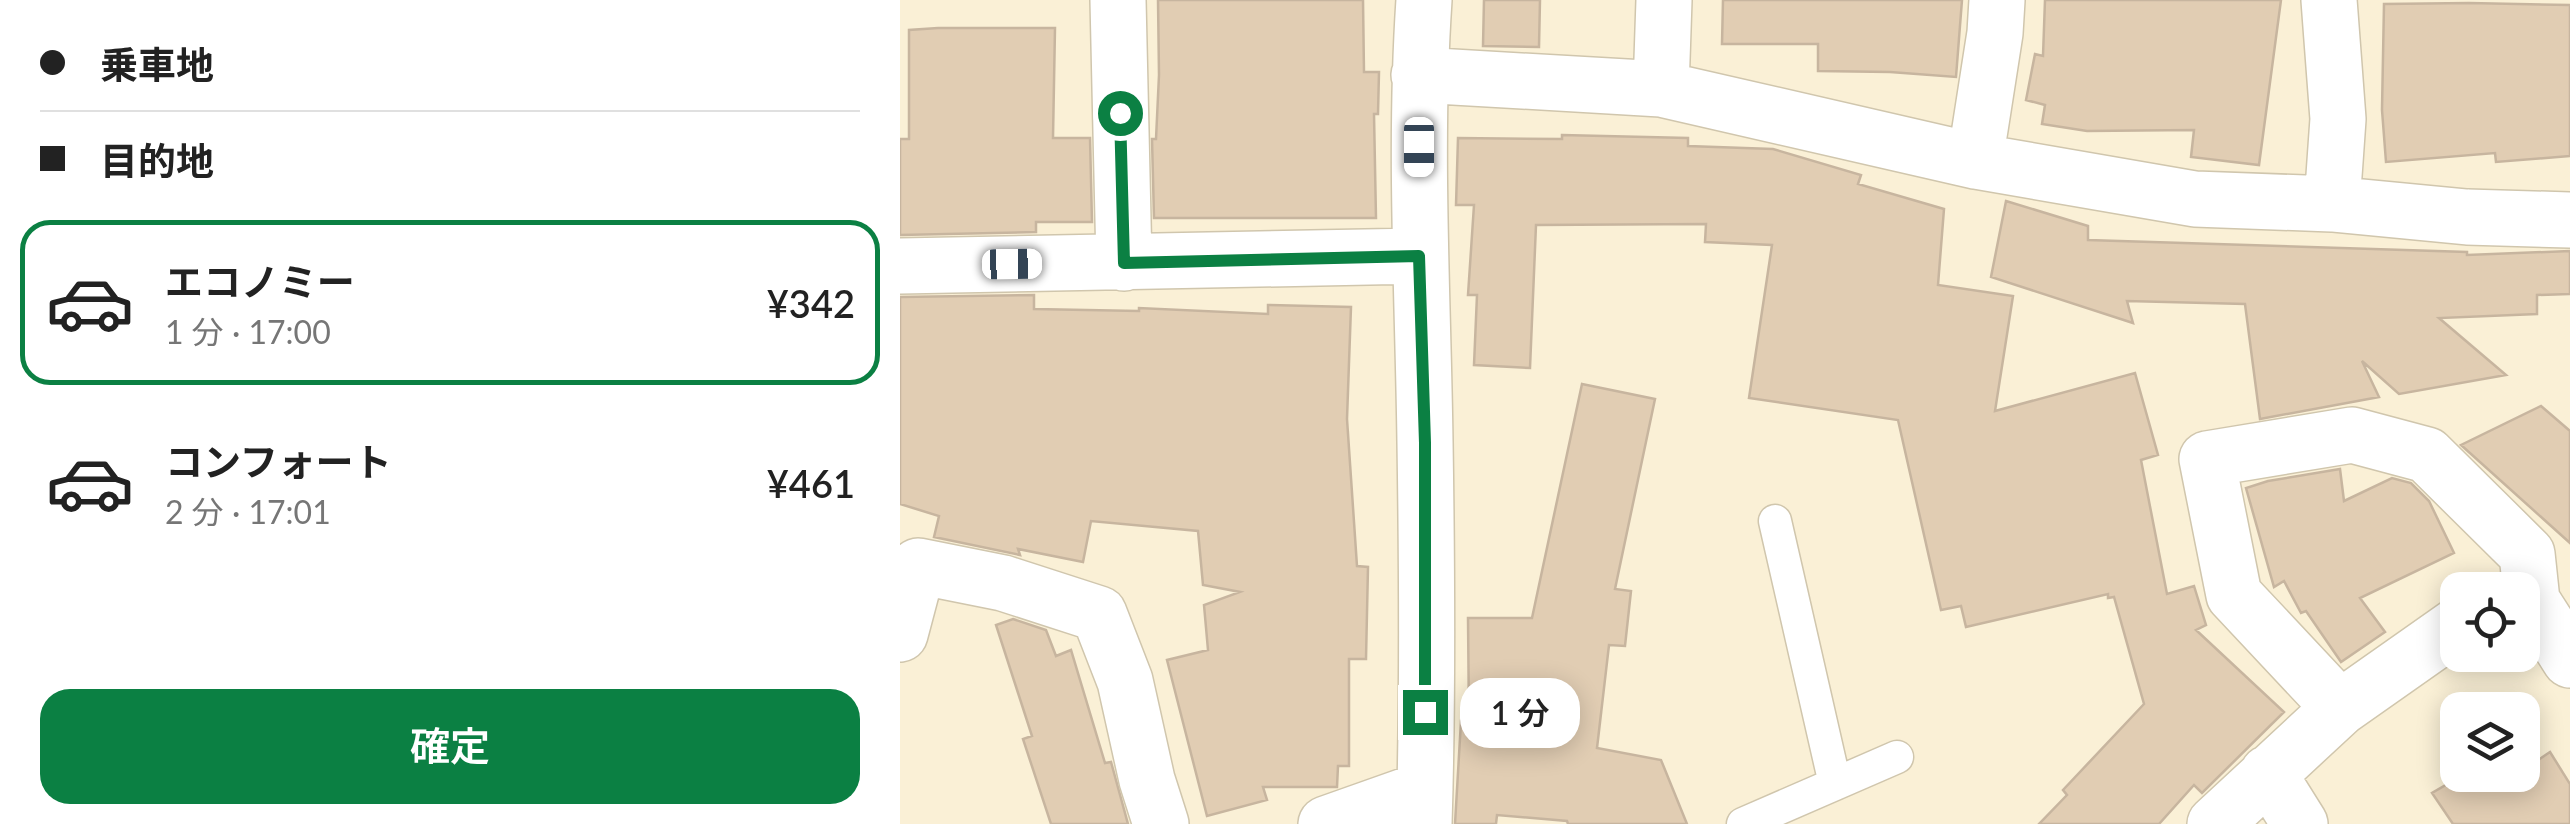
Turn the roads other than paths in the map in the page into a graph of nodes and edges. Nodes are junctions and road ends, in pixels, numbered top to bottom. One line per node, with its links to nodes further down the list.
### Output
1 (1118, 0): 12 (street)
2 (1424, 0): 6 (street)
3 (1664, 0): 7 (street)
4 (1997, 0): 8 (street)
5 (2329, 0): 9 (street)
6 (1419, 74): 7 (street); 11 (street)
7 (1661, 89): 8 (street)
8 (1975, 160): 9 (street)
9 (2332, 204): 10 (street)
10 (2570, 220)
11 (1419, 256): 12 (street); 23 (street)
12 (1124, 263): 13 (street)
13 (900, 266)
14 (1775, 521): 22 (lane)
15 (2542, 599): 18 (street); 19 (street)
16 (900, 634): 24 (street)
17 (2440, 638): 19 (street)
18 (2570, 660)
19 (2340, 708): 21 (street)
20 (1897, 757): 22 (lane)
21 (2268, 772): 27 (street); 28 (street)
22 (1835, 784): 26 (lane)
23 (1424, 807): 25 (street)
24 (1160, 824)
25 (1326, 824)
26 (1742, 824)
27 (2216, 824)
28 (2300, 824)

